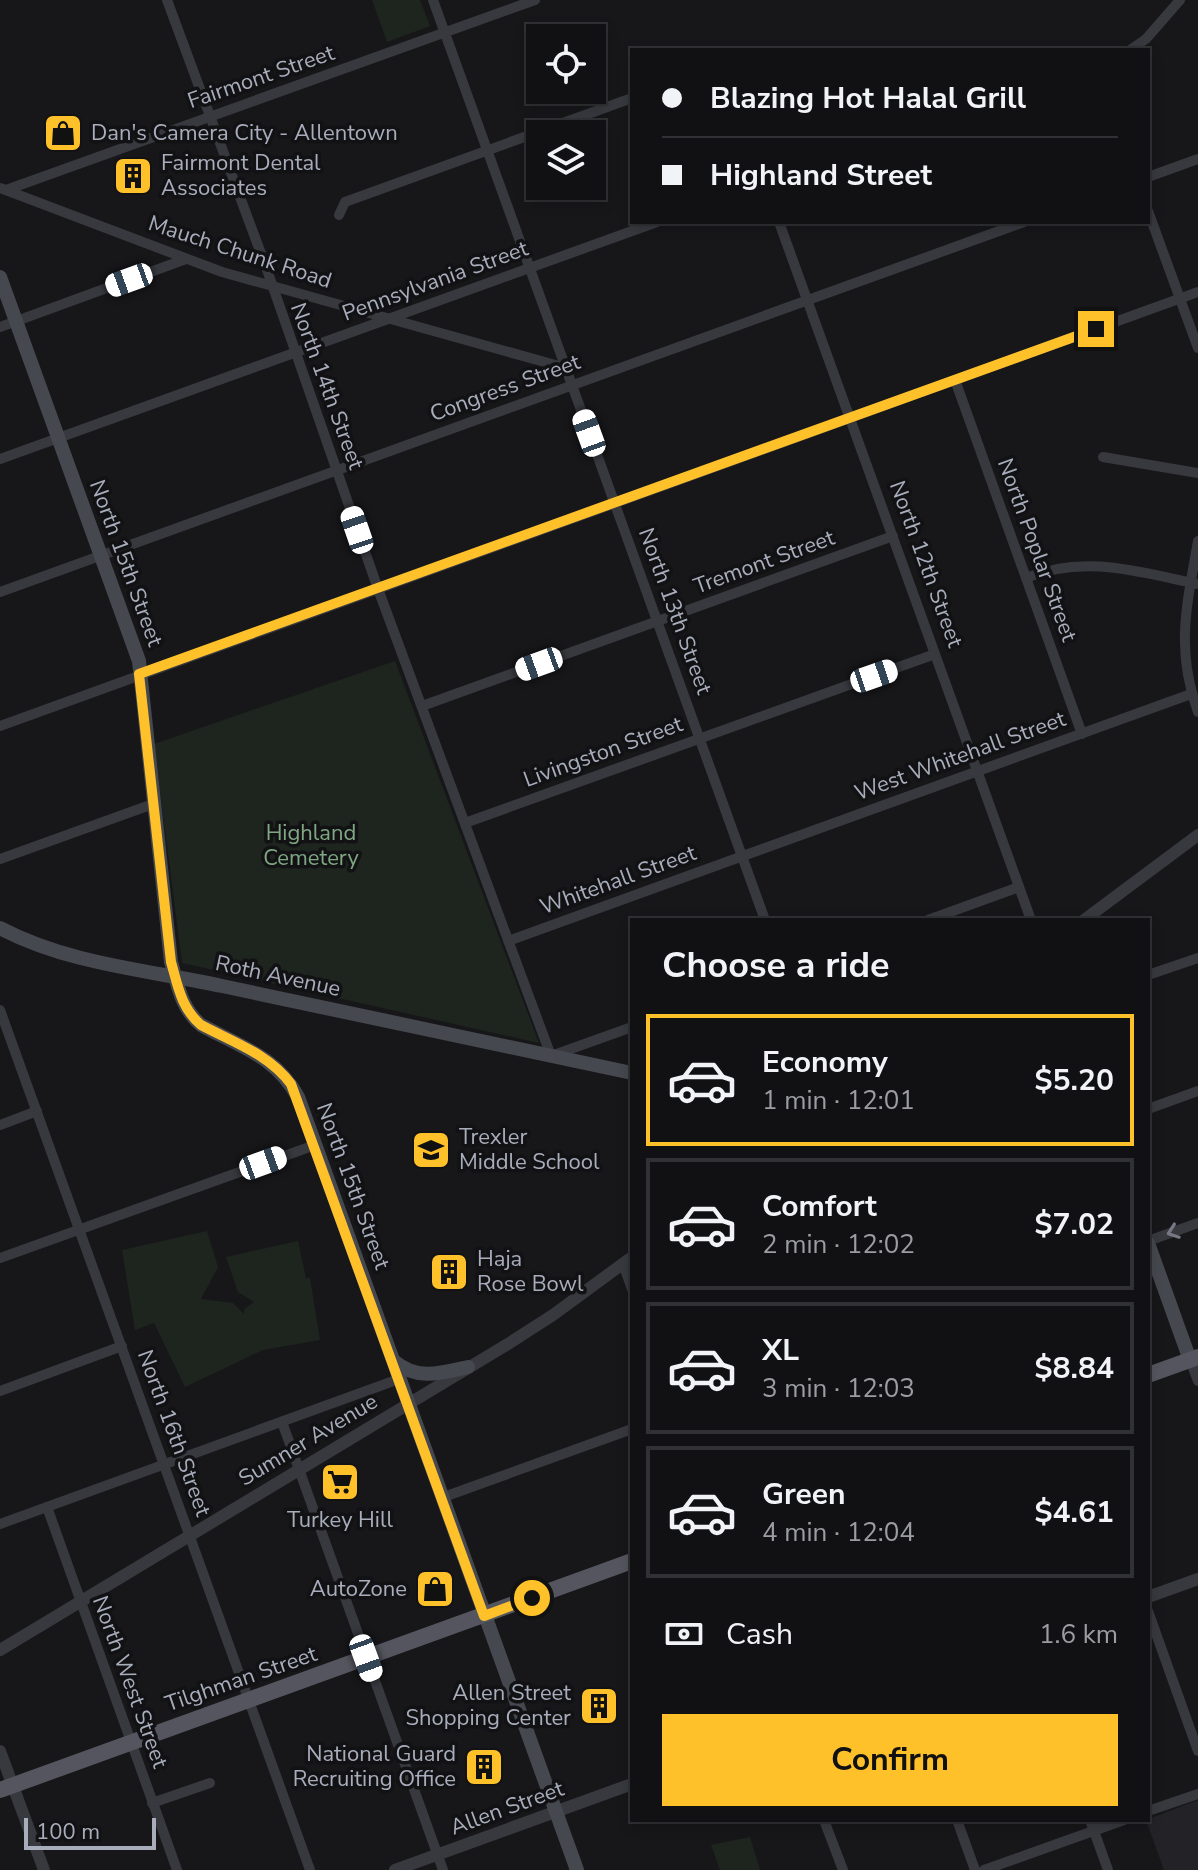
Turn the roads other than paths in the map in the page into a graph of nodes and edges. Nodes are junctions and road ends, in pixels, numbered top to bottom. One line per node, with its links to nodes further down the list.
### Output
1 (167, 0): 8 (street, North 14th Street)
2 (433, 0): 5 (street, North 13th Street)
3 (535, 0): 5 (street, Fairmont Street)
4 (1180, 0): 6 (street)
5 (444, 33): 8 (street, Fairmont Street); 9 (street, North 13th Street)
6 (1133, 48)
7 (630, 99): 9 (street)
8 (209, 117): 12 (street, Fairmont Street); 23 (street, North 14th Street)
9 (487, 149): 15 (street); 21 (street, North 13th Street)
10 (1198, 159): 11 (street)
11 (1150, 176)
12 (39, 178): 13 (street, Fairmont Street); 14 (street)
13 (2, 190): 14 (street, Mauch Chunk Road)
14 (43, 204): 20 (street, Mauch Chunk Road)
15 (339, 215)
16 (1150, 216): 25 (street)
17 (651, 224): 21 (street, Pennsylvania Street)
18 (780, 224): 26 (street, North 12th Street)
19 (1018, 224): 26 (street, Congress Street)
20 (186, 259): 23 (street, Mauch Chunk Road); 28 (street)
21 (530, 267): 27 (street, Pennsylvania Street); 32 (street, North 13th Street)
22 (0, 277): 28 (main road, North 15th Street)
23 (271, 287): 27 (street, Mauch Chunk Road); 31 (street, North 14th Street)
24 (1198, 292): 25 (street)
25 (1180, 299): 30 (street); 33 (street)
26 (808, 300): 34 (street, Congress Street); 35 (street, North 12th Street)
27 (390, 319): 31 (street, Pennsylvania Street); 32 (street, Mauch Chunk Road)
28 (16, 321): 29 (street); 36 (main road, North 15th Street)
29 (0, 327)
30 (1198, 348)
31 (295, 353): 36 (street, Pennsylvania Street); 39 (street, North 14th Street)
32 (566, 368): 34 (street, North 13th Street)
33 (955, 380): 35 (street); 45 (street, North Poplar Street)
34 (572, 385): 39 (street, Congress Street); 41 (street, North 13th Street)
35 (850, 419): 41 (street); 42 (street, North 12th Street)
36 (58, 438): 38 (street, Pennsylvania Street); 44 (main road, North 15th Street)
37 (1103, 457): 40 (street)
38 (0, 459)
39 (336, 471): 44 (street, Congress Street); 47 (street, North 14th Street)
40 (1198, 473)
41 (616, 504): 47 (street); 49 (street, North 13th Street)
42 (893, 536): 49 (street, Tremont Street); 50 (street, North 12th Street)
43 (1198, 541): 46 (street)
44 (101, 556): 48 (street, Congress Street); 51 (main road, North 15th Street)
45 (1026, 578): 46 (street); 56 (street, North Poplar Street)
46 (1195, 584): 52 (street)
47 (378, 589): 51 (street); 53 (street, North 14th Street)
48 (0, 592)
49 (657, 622): 53 (street, Tremont Street); 57 (street, North 13th Street)
50 (935, 654): 57 (street, Livingston Street); 58 (street, North 12th Street)
51 (139, 674): 55 (street); 59 (main road, North 15th Street)
52 (1191, 694): 54 (street); 56 (street, West Whitehall Street)
53 (422, 706): 60 (street, North 14th Street)
54 (1198, 712)
55 (0, 726)
56 (1082, 734): 58 (street, West Whitehall Street)
57 (699, 738): 60 (street, Livingston Street); 62 (street, North 13th Street)
58 (977, 772): 62 (street, West Whitehall Street); 64 (street, North 12th Street)
59 (153, 804): 63 (street); 73 (main road, North 15th Street)
60 (465, 823): 70 (street, North 14th Street)
61 (1198, 835): 68 (street)
62 (742, 856): 65 (street, North 13th Street); 70 (street, Whitehall Street)
63 (0, 859)
64 (1019, 887): 66 (street); 67 (street, North 12th Street)
65 (764, 918)
66 (934, 918)
67 (1030, 918)
68 (1087, 918)
69 (0, 928): 73 (main road, Roth Avenue)
70 (508, 941): 76 (street, North 14th Street)
71 (1198, 958): 72 (street)
72 (1150, 974)
73 (175, 976): 76 (main road, Roth Avenue); 82 (main road, North 15th Street)
74 (0, 1010): 80 (street, North 16th Street)
75 (630, 1028): 76 (street)
76 (551, 1056): 77 (main road, Roth Avenue)
77 (630, 1073)
78 (1198, 1091): 79 (street)
79 (1150, 1108)
80 (37, 1111): 81 (street); 84 (street, North 16th Street)
81 (0, 1125)
82 (315, 1145): 84 (street); 91 (main road, North 15th Street)
83 (1198, 1223): 85 (street, one-way to 85)
84 (79, 1229): 87 (street); 89 (street, North 16th Street)
85 (1150, 1241)
86 (1150, 1247): 90 (main road)
87 (0, 1258)
88 (627, 1260): 92 (street, Sumner Avenue)
89 (122, 1346): 96 (street); 100 (street, North 16th Street)
90 (1194, 1358): 93 (main road); 95 (street)
91 (392, 1359): 92 (main road); 94 (main road, North 15th Street)
92 (468, 1367): 97 (street, Sumner Avenue)
93 (1150, 1374)
94 (399, 1379): 97 (main road, North 15th Street); 98 (street)
95 (1198, 1381)
96 (0, 1391)
97 (407, 1403): 101 (street, Sumner Avenue); 102 (main road, North 15th Street)
98 (282, 1422): 100 (street); 101 (street)
99 (630, 1430): 102 (street)
100 (165, 1464): 103 (street); 105 (street, North 16th Street)
101 (299, 1468): 105 (street, Sumner Avenue); 113 (street)
102 (441, 1498): 110 (main road, North 15th Street)
103 (47, 1507): 104 (street); 109 (street, North West Street)
104 (0, 1524)
105 (190, 1535): 109 (street, Sumner Avenue); 114 (street, North 16th Street)
106 (630, 1562): 110 (main road, Tilghman Street)
107 (1198, 1579): 108 (street)
108 (1150, 1596)
109 (80, 1601): 112 (street, Sumner Avenue); 115 (street, North West Street)
110 (484, 1616): 113 (main road, Tilghman Street); 124 (main road, North 15th Street)
111 (1150, 1617): 117 (street)
112 (0, 1650)
113 (366, 1658): 114 (main road, Tilghman Street); 128 (street)
114 (249, 1699): 115 (main road, Tilghman Street); 131 (street, North 16th Street)
115 (130, 1741): 120 (main road, Tilghman Street); 122 (street, North West Street)
116 (0, 1751): 120 (street)
117 (1198, 1751)
118 (210, 1783): 122 (street)
119 (630, 1785): 124 (street, Allen Street)
120 (6, 1788): 129 (street)
121 (1198, 1794): 123 (street)
122 (152, 1803): 130 (street, North West Street)
123 (1150, 1810)
124 (556, 1811): 128 (street, Allen Street); 134 (main road, North 15th Street)
125 (825, 1822): 135 (street)
126 (958, 1822): 136 (street)
127 (1092, 1825): 137 (street); 138 (street)
128 (437, 1855): 132 (street, Allen Street); 133 (street)
129 (44, 1870)
130 (177, 1870)
131 (310, 1870)
132 (395, 1870)
133 (443, 1870)
134 (577, 1870)
135 (843, 1870)
136 (975, 1870)
137 (984, 1870)
138 (1108, 1870)

